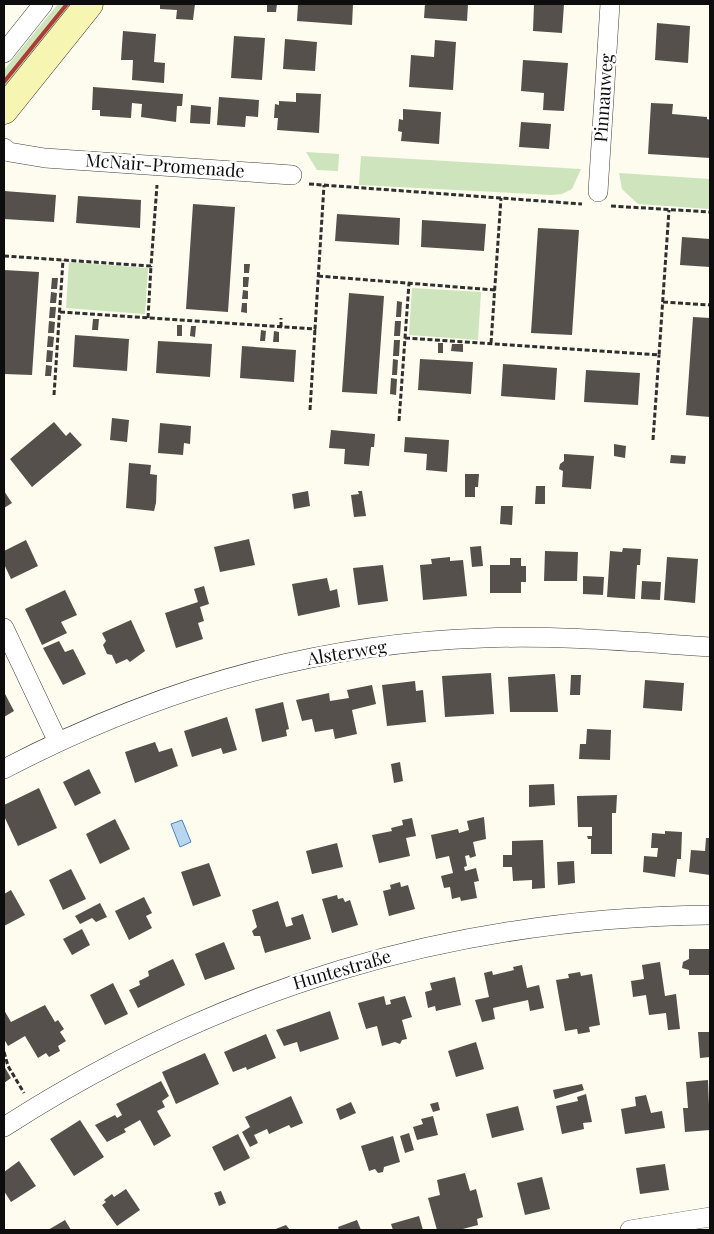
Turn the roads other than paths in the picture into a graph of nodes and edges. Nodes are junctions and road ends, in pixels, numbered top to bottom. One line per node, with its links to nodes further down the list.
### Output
1 (43, 4): 4 (street)
2 (89, 4): 5 (main road)
3 (610, 4): 8 (street, Pinnauweg)
4 (4, 52)
5 (4, 110)
6 (4, 148): 7 (street, McNair-Promenade)
7 (292, 175)
8 (597, 200)
9 (4, 628): 11 (street)
10 (710, 647): 11 (street, Alsterweg)
11 (58, 742): 12 (street, Alsterweg)
12 (4, 769)
13 (710, 915): 14 (street, Huntestraße)
14 (4, 1127)
15 (710, 1217): 16 (street)
16 (630, 1230)

